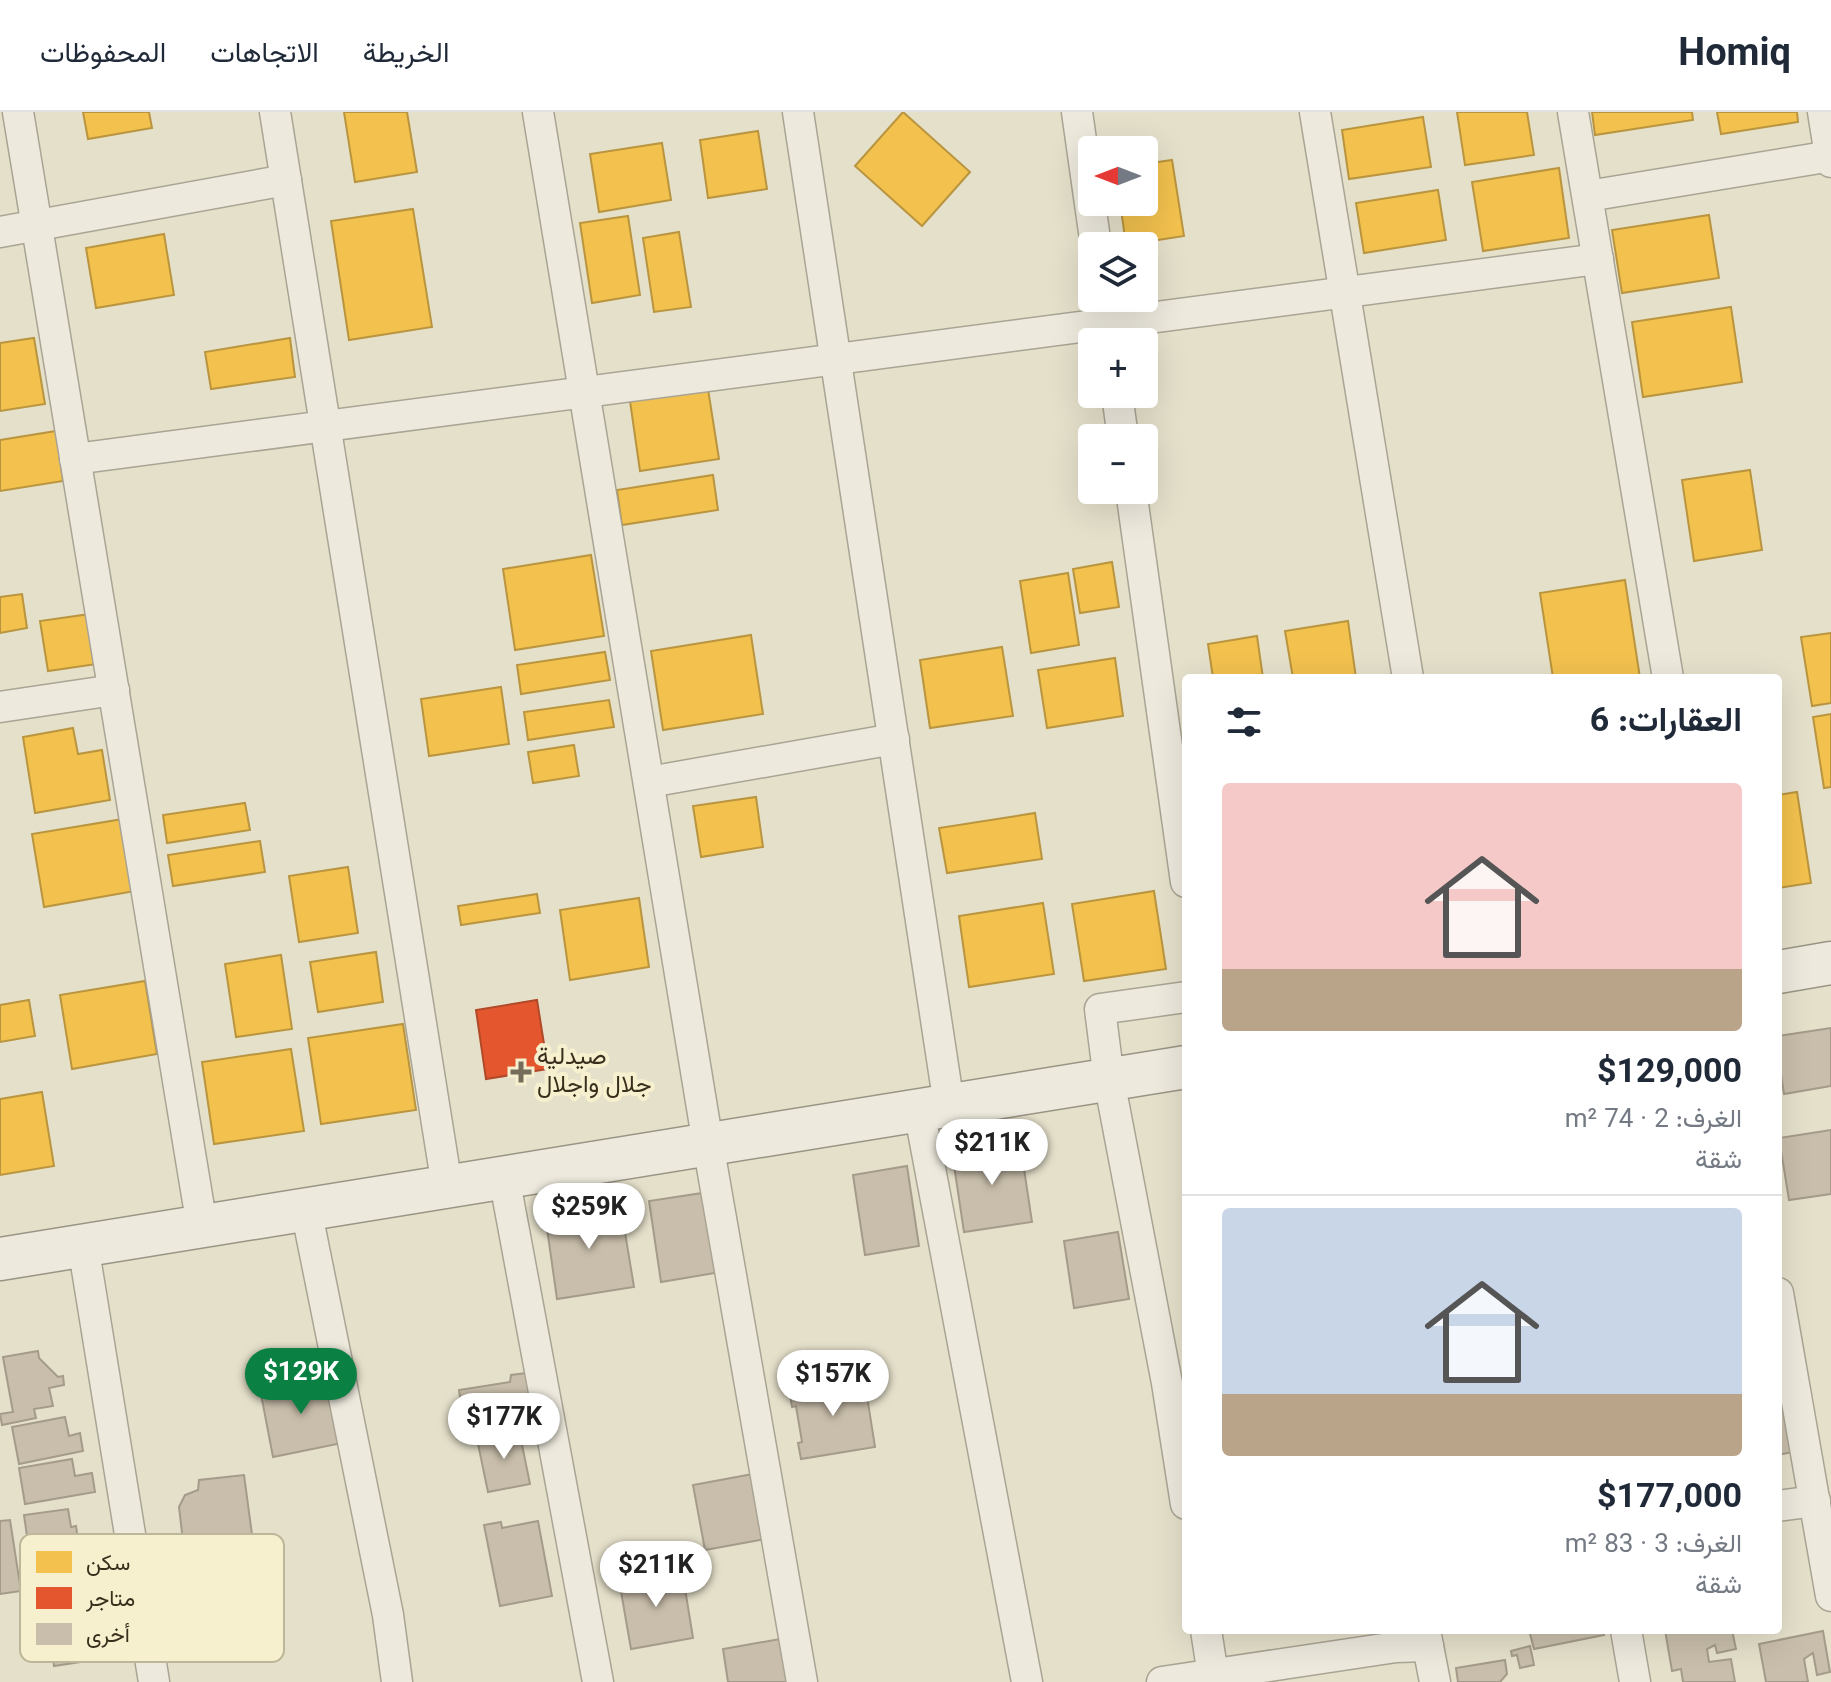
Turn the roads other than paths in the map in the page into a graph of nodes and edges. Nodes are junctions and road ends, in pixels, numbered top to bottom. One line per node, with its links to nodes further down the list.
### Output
1 (18, 112): 13 (street)
2 (275, 112): 11 (street)
3 (538, 112): 20 (street)
4 (798, 112): 19 (street)
5 (1077, 112): 15 (street)
6 (1315, 112): 17 (street)
7 (1573, 112): 12 (street)
8 (1823, 112): 9 (street)
9 (1830, 156): 10 (street); 12 (street)
10 (1831, 162)
11 (286, 180): 13 (street); 21 (street)
12 (1588, 196): 16 (street)
13 (37, 225): 14 (street); 22 (street)
14 (0, 232)
15 (1094, 232)
16 (1598, 259): 17 (street); 25 (street)
17 (1345, 292): 18 (street); 24 (street)
18 (1107, 321): 19 (street)
19 (836, 359): 20 (street); 28 (street)
20 (584, 392): 21 (street); 29 (street)
21 (326, 426): 22 (street); 39 (street)
22 (75, 459): 26 (street)
23 (1133, 504): 30 (street)
24 (1407, 674)
25 (1667, 674)
26 (114, 690): 27 (street); 41 (street)
27 (0, 707)
28 (894, 739): 29 (street); 36 (street)
29 (649, 782): 37 (street)
30 (1182, 853)
31 (1831, 963): 32 (street)
32 (1782, 971)
33 (1182, 998): 35 (street)
34 (1182, 1068): 35 (street)
35 (1109, 1080): 36 (street); 45 (street)
36 (934, 1108): 37 (street); 61 (street)
37 (708, 1144): 38 (street); 60 (street)
38 (504, 1177): 39 (street); 59 (street)
39 (447, 1186): 40 (street)
40 (306, 1209): 41 (street); 58 (street)
41 (202, 1226): 42 (street)
42 (83, 1245): 43 (street); 49 (street)
43 (0, 1259)
44 (1782, 1315): 47 (street)
45 (1176, 1382): 46 (street)
46 (1182, 1455)
47 (1815, 1501): 48 (street); 50 (street)
48 (1782, 1505)
49 (128, 1534)
50 (1828, 1557): 51 (street)
51 (1831, 1596)
52 (1207, 1634): 56 (street)
53 (1627, 1634): 64 (street)
54 (1426, 1638): 56 (street); 63 (street)
55 (148, 1662): 57 (street)
56 (1214, 1678): 62 (street)
57 (151, 1682)
58 (397, 1682)
59 (598, 1682)
60 (802, 1682)
61 (1027, 1682)
62 (1162, 1682)
63 (1435, 1682)
64 (1635, 1682)

